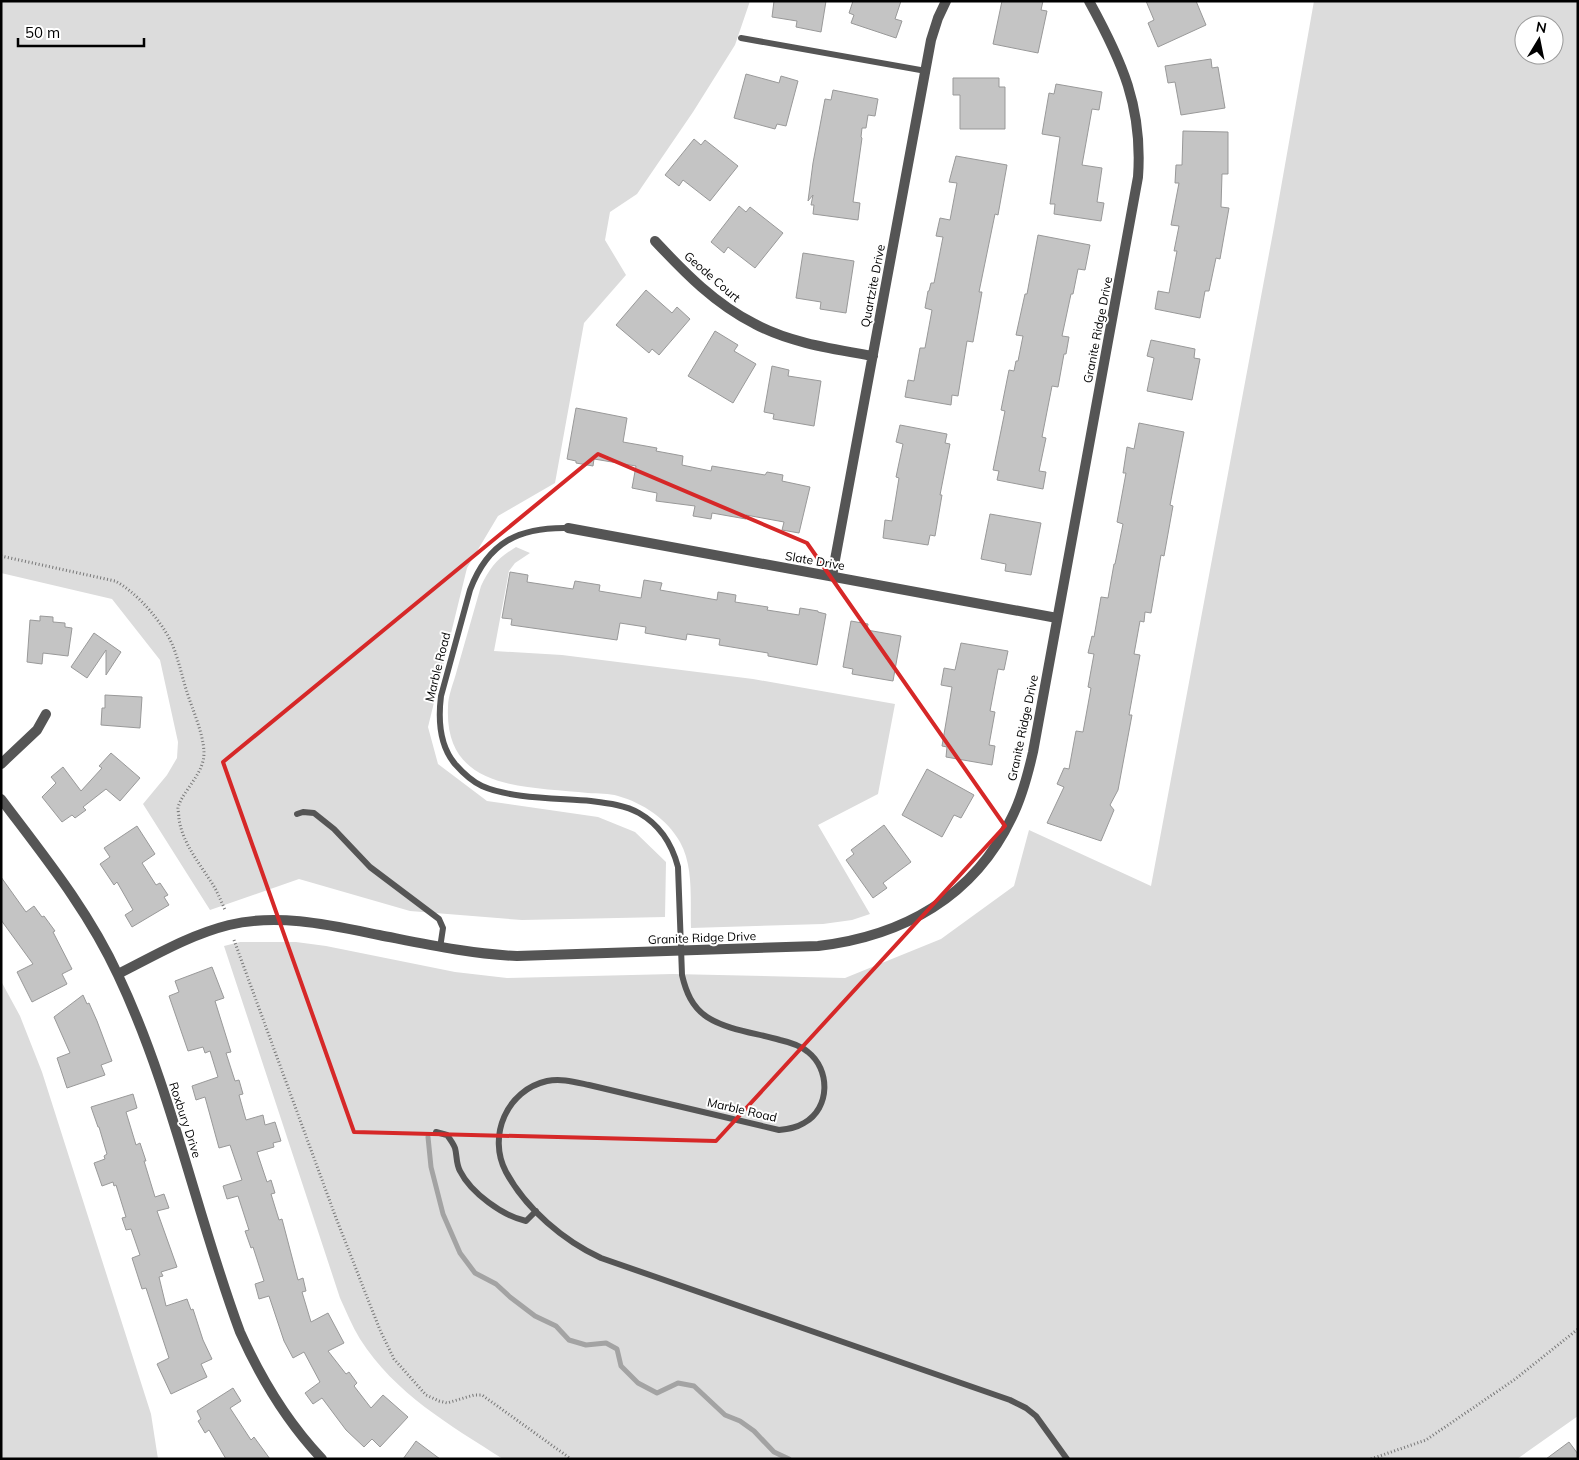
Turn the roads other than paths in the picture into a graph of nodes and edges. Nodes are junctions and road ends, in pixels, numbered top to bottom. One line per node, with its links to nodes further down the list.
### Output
1 (946, 1): 4 (street, Quartzite Drive)
2 (1088, 1): 9 (street, Granite Ridge Drive)
3 (741, 38): 4 (lane)
4 (926, 71): 6 (street, Quartzite Drive)
5 (655, 241): 6 (street, Geode Court)
6 (873, 356): 8 (street, Quartzite Drive)
7 (568, 528): 8 (street, Slate Drive); 15 (lane, Marble Road)
8 (832, 576): 9 (street, Slate Drive)
9 (1057, 618): 15 (street, Granite Ridge Drive)
10 (46, 714): 11 (street)
11 (1, 764)
12 (1, 799): 16 (street, Roxbury Drive)
13 (297, 814): 14 (lane)
14 (440, 948): 15 (street, Granite Ridge Drive); 16 (street, Granite Ridge Drive)
15 (680, 951): 18 (lane, Marble Road)
16 (118, 974): 19 (street, Roxbury Drive)
17 (436, 1132): 18 (lane)
18 (536, 1211): 20 (lane, Marble Road)
19 (322, 1459)
20 (1067, 1459)

